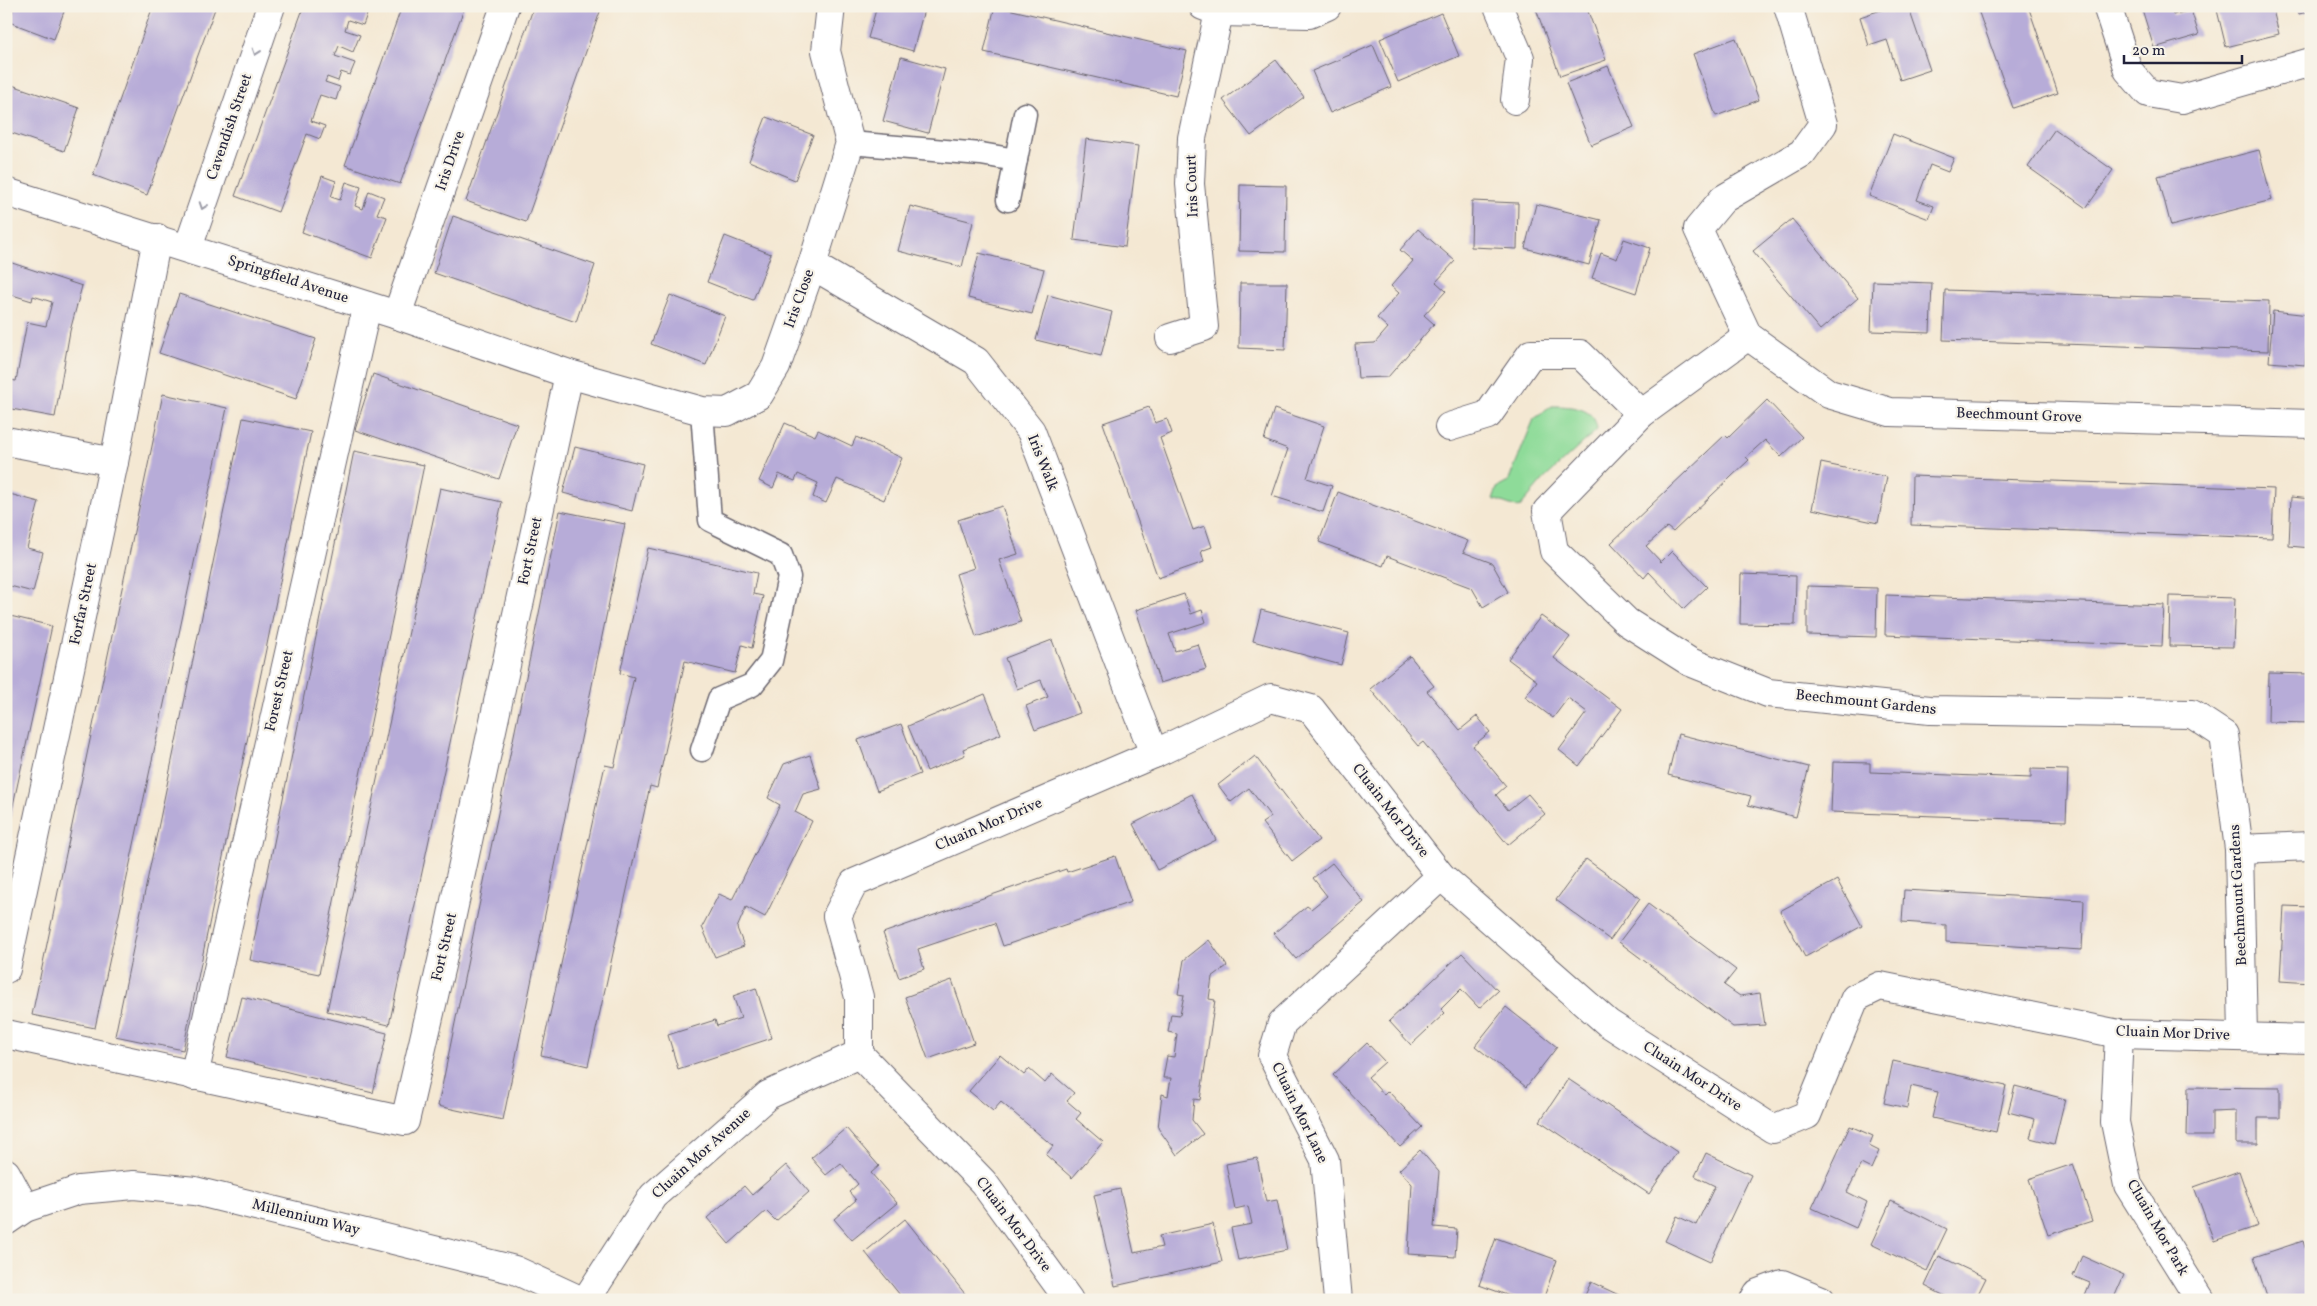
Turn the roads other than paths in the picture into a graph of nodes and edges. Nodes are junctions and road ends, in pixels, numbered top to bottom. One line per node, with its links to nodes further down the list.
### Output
1 (271, 6): 17 (street, Cavendish Street, one-way to 17)
2 (505, 6): 20 (street, Iris Drive)
3 (831, 6): 12 (street)
4 (1327, 6): 8 (street)
5 (1498, 6): 10 (street)
6 (1788, 6): 21 (street)
7 (2107, 6): 9 (street)
8 (1211, 9): 22 (street, Iris Court)
9 (2311, 62)
10 (1515, 100)
11 (1025, 114): 13 (lane)
12 (850, 143): 13 (lane); 18 (street, Iris Close)
13 (1016, 160): 15 (lane)
14 (6, 192): 16 (street, Springfield Avenue)
15 (1008, 200)
16 (157, 238): 17 (street, Springfield Avenue); 29 (street, Forfar Street)
17 (188, 248): 19 (street, Springfield Avenue)
18 (812, 266): 24 (street, Iris Close); 31 (street, Iris Walk)
19 (367, 306): 20 (street, Springfield Avenue); 41 (street, Forest Street)
20 (398, 315): 23 (street, Springfield Avenue)
21 (1748, 336): 25 (street, Beechmount Gardens); 26 (street, Beechmount Grove)
22 (1170, 338)
23 (569, 374): 24 (street, Iris Close); 41 (street, Fort Street)
24 (702, 411): 30 (lane)
25 (1641, 414): 27 (street); 33 (street, Beechmount Gardens)
26 (2311, 424)
27 (1449, 427)
28 (6, 441): 29 (street)
29 (114, 462): 35 (street, Forfar Street)
30 (702, 750)
31 (1154, 754): 34 (street, Cluain Mor Drive); 40 (street, Cluain Mor Drive)
32 (2311, 846): 33 (street)
33 (2239, 848): 38 (street, Beechmount Gardens)
34 (1441, 876): 37 (street, Cluain Mor Drive); 47 (street, Cluain Mor Lane)
35 (6, 970)
36 (6, 1034): 41 (street, Fort Street)
37 (2119, 1034): 38 (street, Cluain Mor Drive); 50 (street, Cluain Mor Park)
38 (2243, 1036): 39 (street, Cluain Mor Drive)
39 (2311, 1039)
40 (859, 1054): 45 (street, Cluain Mor Avenue); 46 (street, Cluain Mor Drive)
41 (194, 1076)
42 (6, 1173): 43 (street)
43 (16, 1214): 44 (street, Millennium Way)
44 (580, 1300)
45 (586, 1300)
46 (1069, 1300)
47 (1338, 1300)
48 (1754, 1300): 49 (street)
49 (1821, 1300)
50 (2200, 1300)

